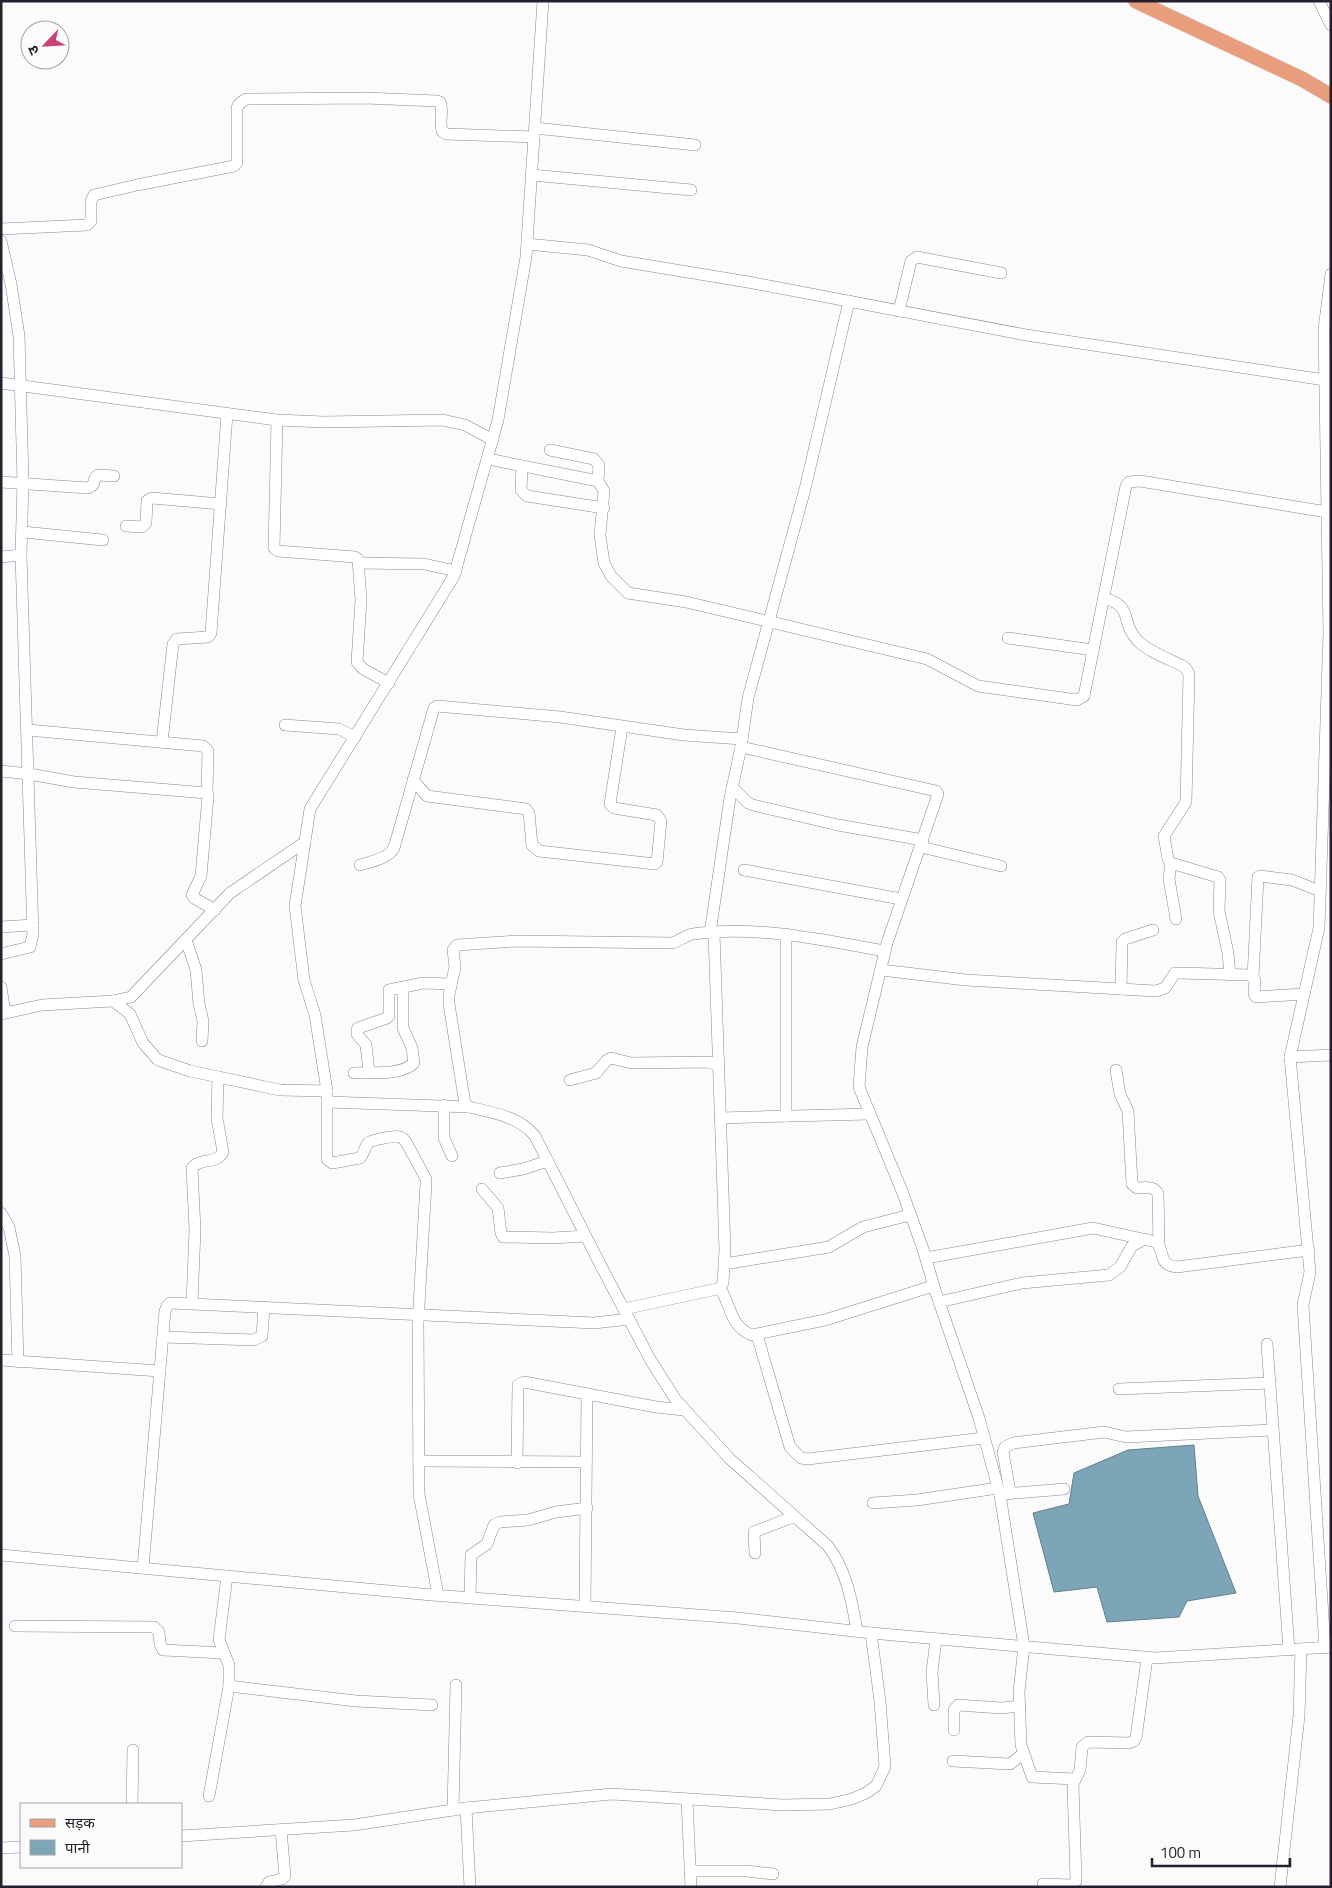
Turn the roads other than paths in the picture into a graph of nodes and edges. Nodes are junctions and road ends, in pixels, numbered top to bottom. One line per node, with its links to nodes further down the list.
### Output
1 (543, 1): 6 (street)
2 (1136, 1): 5 (main road)
3 (1319, 1): 4 (street)
4 (1331, 25)
5 (1331, 96)
6 (534, 132): 7 (street); 8 (street); 10 (street)
7 (695, 145)
8 (532, 175): 9 (street); 12 (street)
9 (691, 190)
10 (1, 229)
11 (1, 241): 19 (street)
12 (527, 244): 15 (street); 22 (street)
13 (1001, 273): 16 (street)
14 (1331, 274): 17 (street)
15 (849, 301): 16 (street); 41 (street)
16 (900, 311): 17 (street)
17 (1325, 380): 32 (street)
18 (1, 383): 19 (street)
19 (20, 386): 20 (street); 29 (street)
20 (226, 414): 21 (street); 30 (street)
21 (277, 420): 22 (street); 38 (street)
22 (493, 440): 24 (street)
23 (550, 450): 27 (street)
24 (488, 459): 25 (street); 39 (street)
25 (522, 466): 27 (street); 31 (street)
26 (114, 476): 29 (street)
27 (598, 481): 31 (street)
28 (1, 482): 29 (street)
29 (23, 482): 34 (street)
30 (221, 504): 33 (street); 49 (street)
31 (604, 508): 41 (street)
32 (1327, 512): 40 (street); 51 (street)
33 (126, 526)
34 (23, 532): 35 (street); 36 (street)
35 (103, 540)
36 (21, 556): 37 (street); 47 (street)
37 (1, 557)
38 (359, 563): 39 (street); 44 (street)
39 (456, 571): 44 (street)
40 (1104, 598): 43 (street); 60 (street)
41 (770, 622): 43 (street); 50 (street)
42 (1008, 638): 43 (street)
43 (1093, 650)
44 (389, 683): 48 (street)
45 (285, 725): 48 (street)
46 (622, 727): 50 (street); 54 (street); 54 (street)
47 (28, 730): 49 (street); 53 (street)
48 (355, 737): 58 (street)
49 (162, 742): 56 (street)
50 (742, 743): 55 (street); 59 (street)
51 (1328, 760): 57 (street)
52 (1, 771): 53 (street)
53 (29, 774): 56 (street); 68 (street)
54 (413, 780): 61 (street)
55 (732, 787): 59 (street); 71 (street)
56 (207, 793): 66 (street)
57 (1327, 795): 64 (street)
58 (305, 842): 66 (street); 95 (street)
59 (922, 844): 62 (street); 65 (street)
60 (1170, 864): 67 (street); 77 (street)
61 (360, 865)
62 (1001, 866)
63 (744, 870): 65 (street)
64 (1320, 891): 78 (street); 83 (street)
65 (902, 899): 74 (street)
66 (214, 910): 73 (street)
67 (1176, 919)
68 (33, 925): 69 (street); 75 (street)
69 (1, 928)
70 (1153, 930): 82 (street)
71 (712, 933): 72 (street); 79 (street); 89 (street)
72 (786, 934): 74 (street); 99 (street)
73 (186, 940): 84 (street); 86 (street)
74 (885, 951): 76 (street)
75 (1, 954)
76 (881, 970): 82 (street); 98 (street)
77 (1230, 975): 78 (street); 82 (street)
78 (1254, 977): 83 (street)
79 (451, 984): 80 (street); 97 (street)
80 (403, 986): 92 (street); 92 (street)
81 (1, 987): 85 (street)
82 (1121, 989)
83 (1304, 994): 88 (street)
84 (114, 1001): 85 (street); 93 (street)
85 (3, 1013)
86 (202, 1041)
87 (1331, 1055): 88 (street)
88 (1290, 1057): 111 (street)
89 (718, 1066): 94 (street); 100 (street)
90 (1116, 1070): 110 (street)
91 (354, 1072): 92 (street)
92 (369, 1072)
93 (218, 1077): 95 (street); 117 (street)
94 (570, 1080)
95 (328, 1096): 96 (street); 120 (street)
96 (444, 1105): 97 (street); 101 (street)
97 (469, 1106): 102 (street)
98 (870, 1114): 99 (street); 106 (street)
99 (786, 1116): 100 (street)
100 (720, 1118): 113 (street)
101 (452, 1156)
102 (548, 1161): 103 (street); 108 (street)
103 (500, 1173)
104 (482, 1190): 108 (street)
105 (1, 1213): 107 (street)
106 (910, 1215): 112 (street); 113 (street)
107 (5, 1227): 125 (street)
108 (586, 1236): 119 (street)
109 (1146, 1239): 110 (street); 112 (street); 116 (street)
110 (1159, 1244): 111 (street)
111 (1309, 1250): 153 (street)
112 (926, 1258): 114 (street)
113 (724, 1264): 115 (street)
114 (934, 1286): 116 (street); 121 (street)
115 (720, 1288): 119 (street); 121 (street)
116 (939, 1302): 132 (street)
117 (192, 1303): 118 (street); 122 (street)
118 (264, 1308): 120 (street); 122 (street)
119 (626, 1314): 120 (street); 130 (street)
120 (418, 1315): 133 (street)
121 (757, 1335): 132 (street)
122 (163, 1337): 126 (street)
123 (1267, 1344): 127 (street)
124 (1, 1360): 125 (street)
125 (18, 1362): 126 (street)
126 (160, 1371): 143 (street)
127 (1270, 1383): 128 (street); 131 (street)
128 (1119, 1389)
129 (587, 1394): 130 (street); 134 (street); 135 (street)
130 (684, 1410): 140 (street)
131 (1273, 1430): 137 (street); 155 (street)
132 (984, 1438): 137 (street)
133 (419, 1461): 135 (street); 145 (street)
134 (586, 1462): 135 (street); 139 (street)
135 (517, 1463)
136 (1064, 1489): 137 (street)
137 (1003, 1492): 138 (street); 152 (street)
138 (873, 1503)
139 (586, 1508): 146 (street); 147 (street)
140 (794, 1517): 141 (street); 149 (street)
141 (755, 1553)
142 (1, 1554): 143 (street)
143 (143, 1568): 144 (street)
144 (227, 1576): 145 (street); 156 (street)
145 (438, 1595): 146 (street)
146 (470, 1598): 147 (street)
147 (585, 1606): 149 (street)
148 (15, 1626): 156 (street)
149 (857, 1631): 150 (street)
150 (871, 1633): 151 (street); 169 (street)
151 (936, 1638): 152 (street); 161 (street)
152 (1024, 1646): 157 (street); 162 (street)
153 (1328, 1647): 154 (street)
154 (1301, 1649): 155 (street); 183 (street)
155 (1289, 1650): 157 (street)
156 (224, 1653): 159 (street)
157 (1147, 1658): 167 (street)
158 (456, 1685): 172 (street)
159 (229, 1686): 160 (street); 168 (street)
160 (432, 1705)
161 (934, 1705)
162 (1020, 1706): 163 (street); 165 (street)
163 (954, 1730)
164 (133, 1750): 170 (street)
165 (1023, 1754): 166 (street); 167 (street)
166 (953, 1761)
167 (1075, 1779): 179 (street)
168 (209, 1796)
169 (687, 1800): 171 (street); 177 (street)
170 (132, 1803)
171 (466, 1808): 172 (street); 181 (street)
172 (453, 1810): 173 (street)
173 (281, 1830): 174 (street); 180 (street)
174 (182, 1836)
175 (20, 1847): 176 (street)
176 (1, 1848)
177 (690, 1871): 178 (street); 182 (street)
178 (773, 1874)
179 (1043, 1884)
180 (266, 1887)
181 (470, 1887)
182 (691, 1887)
183 (1280, 1887)

